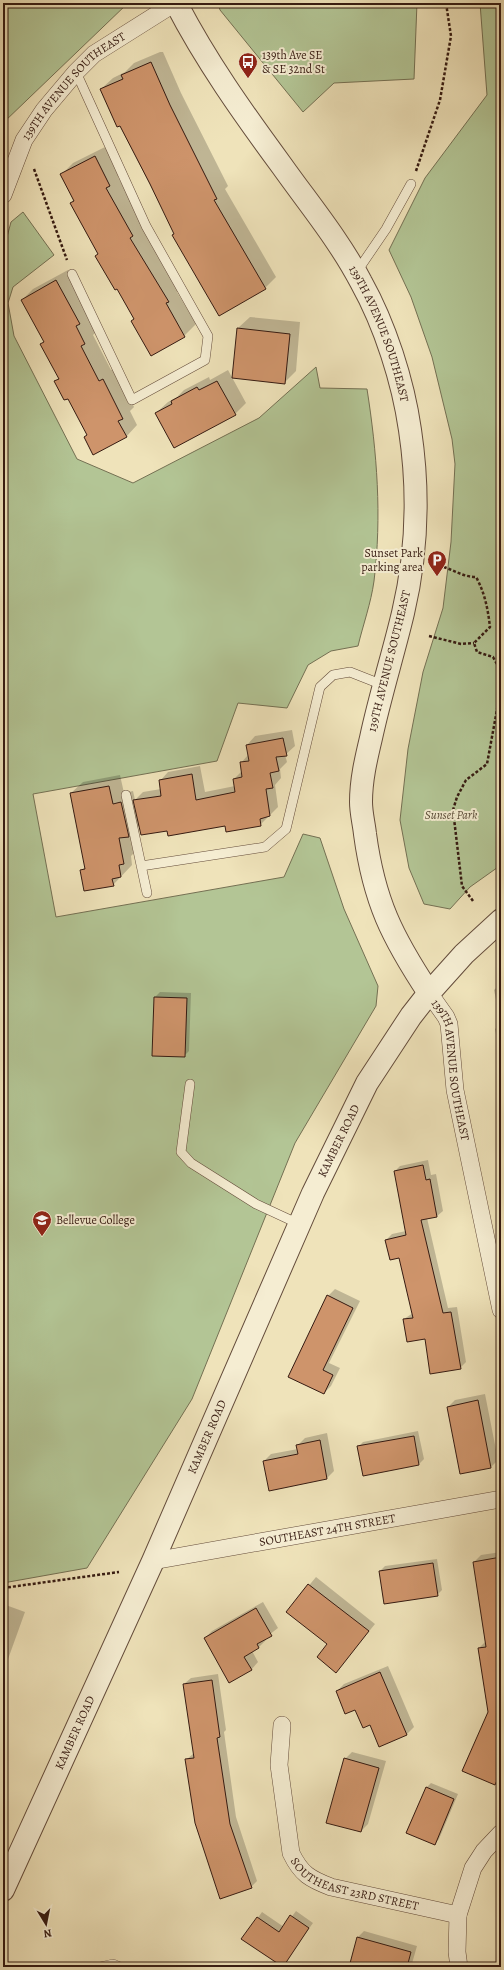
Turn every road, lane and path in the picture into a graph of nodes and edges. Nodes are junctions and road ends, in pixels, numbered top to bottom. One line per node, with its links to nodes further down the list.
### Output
1 (175, 3): 3 (street, 139TH AVENUE SOUTHEAST); 7 (street, 139TH AVENUE SOUTHEAST)
2 (446, 3): 5 (path)
3 (76, 72): 6 (street, 139TH AVENUE SOUTHEAST); 8 (lane)
4 (32, 164): 8 (path)
5 (411, 184): 7 (lane)
6 (3, 195)
7 (356, 273): 9 (street, 139TH AVENUE SOUTHEAST)
8 (72, 274)
9 (411, 564): 11 (path); 13 (street, 139TH AVENUE SOUTHEAST)
10 (429, 636): 11 (path)
11 (474, 643): 12 (path)
12 (501, 671)
13 (383, 685): 16 (lane); 20 (street, 139TH AVENUE SOUTHEAST)
14 (501, 688): 18 (path)
15 (126, 795): 16 (lane)
16 (141, 866): 17 (lane)
17 (147, 893)
18 (473, 902)
19 (501, 920): 20 (street, KAMBER ROAD)
20 (429, 993): 22 (street, KAMBER ROAD); 23 (street, 139TH AVENUE SOUTHEAST)
21 (190, 1084): 22 (lane)
22 (299, 1224): 25 (street, KAMBER ROAD)
23 (501, 1310)
24 (501, 1499): 25 (street, SOUTHEAST 24TH STREET)
25 (153, 1561): 30 (street, KAMBER ROAD)
26 (119, 1572): 27 (path)
27 (3, 1588)
28 (282, 1725): 31 (street, SOUTHEAST 23RD STREET)
29 (501, 1834): 31 (street)
30 (3, 1890)
31 (458, 1916): 34 (street)
32 (100, 1967): 33 (lane)
33 (120, 1967)
34 (459, 1967)

